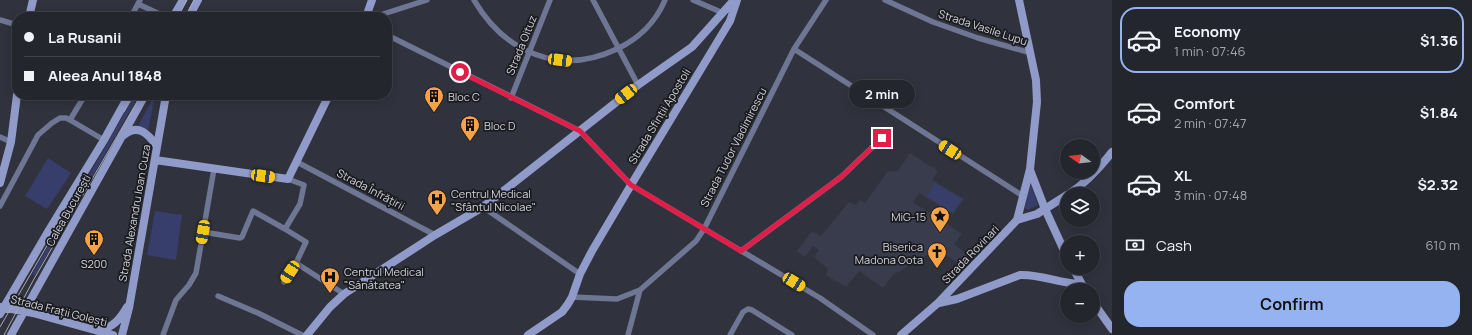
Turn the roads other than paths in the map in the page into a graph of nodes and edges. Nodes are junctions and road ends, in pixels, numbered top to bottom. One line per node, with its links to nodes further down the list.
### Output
1 (33, 0): 16 (street)
2 (183, 0): 19 (street)
3 (198, 0): 20 (street)
4 (372, 0): 21 (street)
5 (427, 0): 22 (street)
6 (474, 0): 29 (street)
7 (550, 0): 29 (street, Strada Oituz)
8 (593, 0): 27 (street)
9 (665, 0): 27 (street)
10 (693, 0): 23 (street)
11 (735, 0): 23 (street); 54 (street, Strada Sfinții Apostoli)
12 (826, 0): 28 (street, Strada Tudor Vladimirescu)
13 (885, 0): 30 (street, Strada Vasile Lupu)
14 (1019, 0): 30 (street)
15 (139, 2): 17 (street); 18 (street)
16 (30, 12)
17 (134, 12)
18 (157, 12)
19 (176, 12)
20 (192, 12)
21 (368, 12)
22 (390, 12)
23 (723, 13): 31 (street)
24 (0, 20): 25 (street)
25 (12, 24)
26 (392, 38): 32 (street)
27 (618, 48): 29 (street); 31 (street)
28 (794, 49): 56 (street); 63 (street, Strada Tudor Vladimirescu)
29 (528, 52): 32 (street, Strada Oituz)
30 (1031, 54): 51 (street)
31 (638, 85): 40 (street)
32 (511, 98): 40 (street)
33 (16, 100): 45 (street)
34 (82, 100): 39 (street)
35 (126, 100): 44 (street, Calea București)
36 (142, 100): 42 (street, Calea București)
37 (165, 100): 46 (street, Strada Alexandru Ioan Cuza)
38 (327, 100): 49 (street)
39 (70, 120): 44 (street); 58 (street)
40 (580, 131): 54 (street); 59 (street)
41 (0, 137): 45 (street)
42 (122, 137): 46 (street); 79 (street, Calea București)
43 (882, 138): 67 (street)
44 (104, 140): 78 (street, Calea București)
45 (11, 142): 53 (street)
46 (157, 146): 48 (street, Strada Alexandru Ioan Cuza)
47 (1112, 152): 55 (street, Strada Rovinari)
48 (155, 160): 50 (street); 76 (street, Strada Alexandru Ioan Cuza)
49 (297, 162): 52 (street); 65 (street, Strada Înfrățirii)
50 (214, 169): 52 (street); 64 (street)
51 (1030, 169): 56 (street); 60 (street)
52 (288, 179): 62 (street)
53 (0, 183)
54 (631, 185): 63 (street); 69 (street, Strada Sfinții Apostoli)
55 (1079, 187)
56 (1022, 196): 61 (street)
57 (1060, 200): 60 (street, Strada Rovinari)
58 (0, 206)
59 (483, 207): 65 (street); 69 (street)
60 (1045, 209): 61 (street, Strada Rovinari); 66 (street)
61 (1017, 220): 77 (street, Strada Rovinari)
62 (285, 229): 64 (street); 68 (street)
63 (704, 229): 67 (street); 72 (street, Strada Tudor Vladimirescu)
64 (203, 232): 86 (street)
65 (435, 235): 73 (street)
66 (1060, 242)
67 (741, 251): 93 (street)
68 (296, 263): 70 (street); 73 (street)
69 (580, 274): 75 (street, Strada Sfinții Apostoli)
70 (284, 282)
71 (1067, 283): 77 (street)
72 (640, 290): 75 (street); 90 (street)
73 (344, 294): 88 (street)
74 (218, 296): 87 (street)
75 (572, 297): 89 (street, Strada Sfinții Apostoli)
76 (130, 301): 82 (street); 85 (street, Strada Alexandru Ioan Cuza)
77 (938, 303): 94 (street, Strada Rovinari)
78 (1, 310): 79 (street, Strada Frații Golești)
79 (23, 311): 82 (street, Strada Frații Golești); 83 (street, Calea București)
80 (1100, 312): 81 (street)
81 (1112, 329)
82 (99, 333): 84 (street, Strada Frații Golești)
83 (11, 335)
84 (113, 335)
85 (122, 335)
86 (163, 335)
87 (302, 335)
88 (307, 335)
89 (528, 335)
90 (628, 335)
91 (730, 335): 92 (street)
92 (792, 335)
93 (873, 335)
94 (902, 335)

